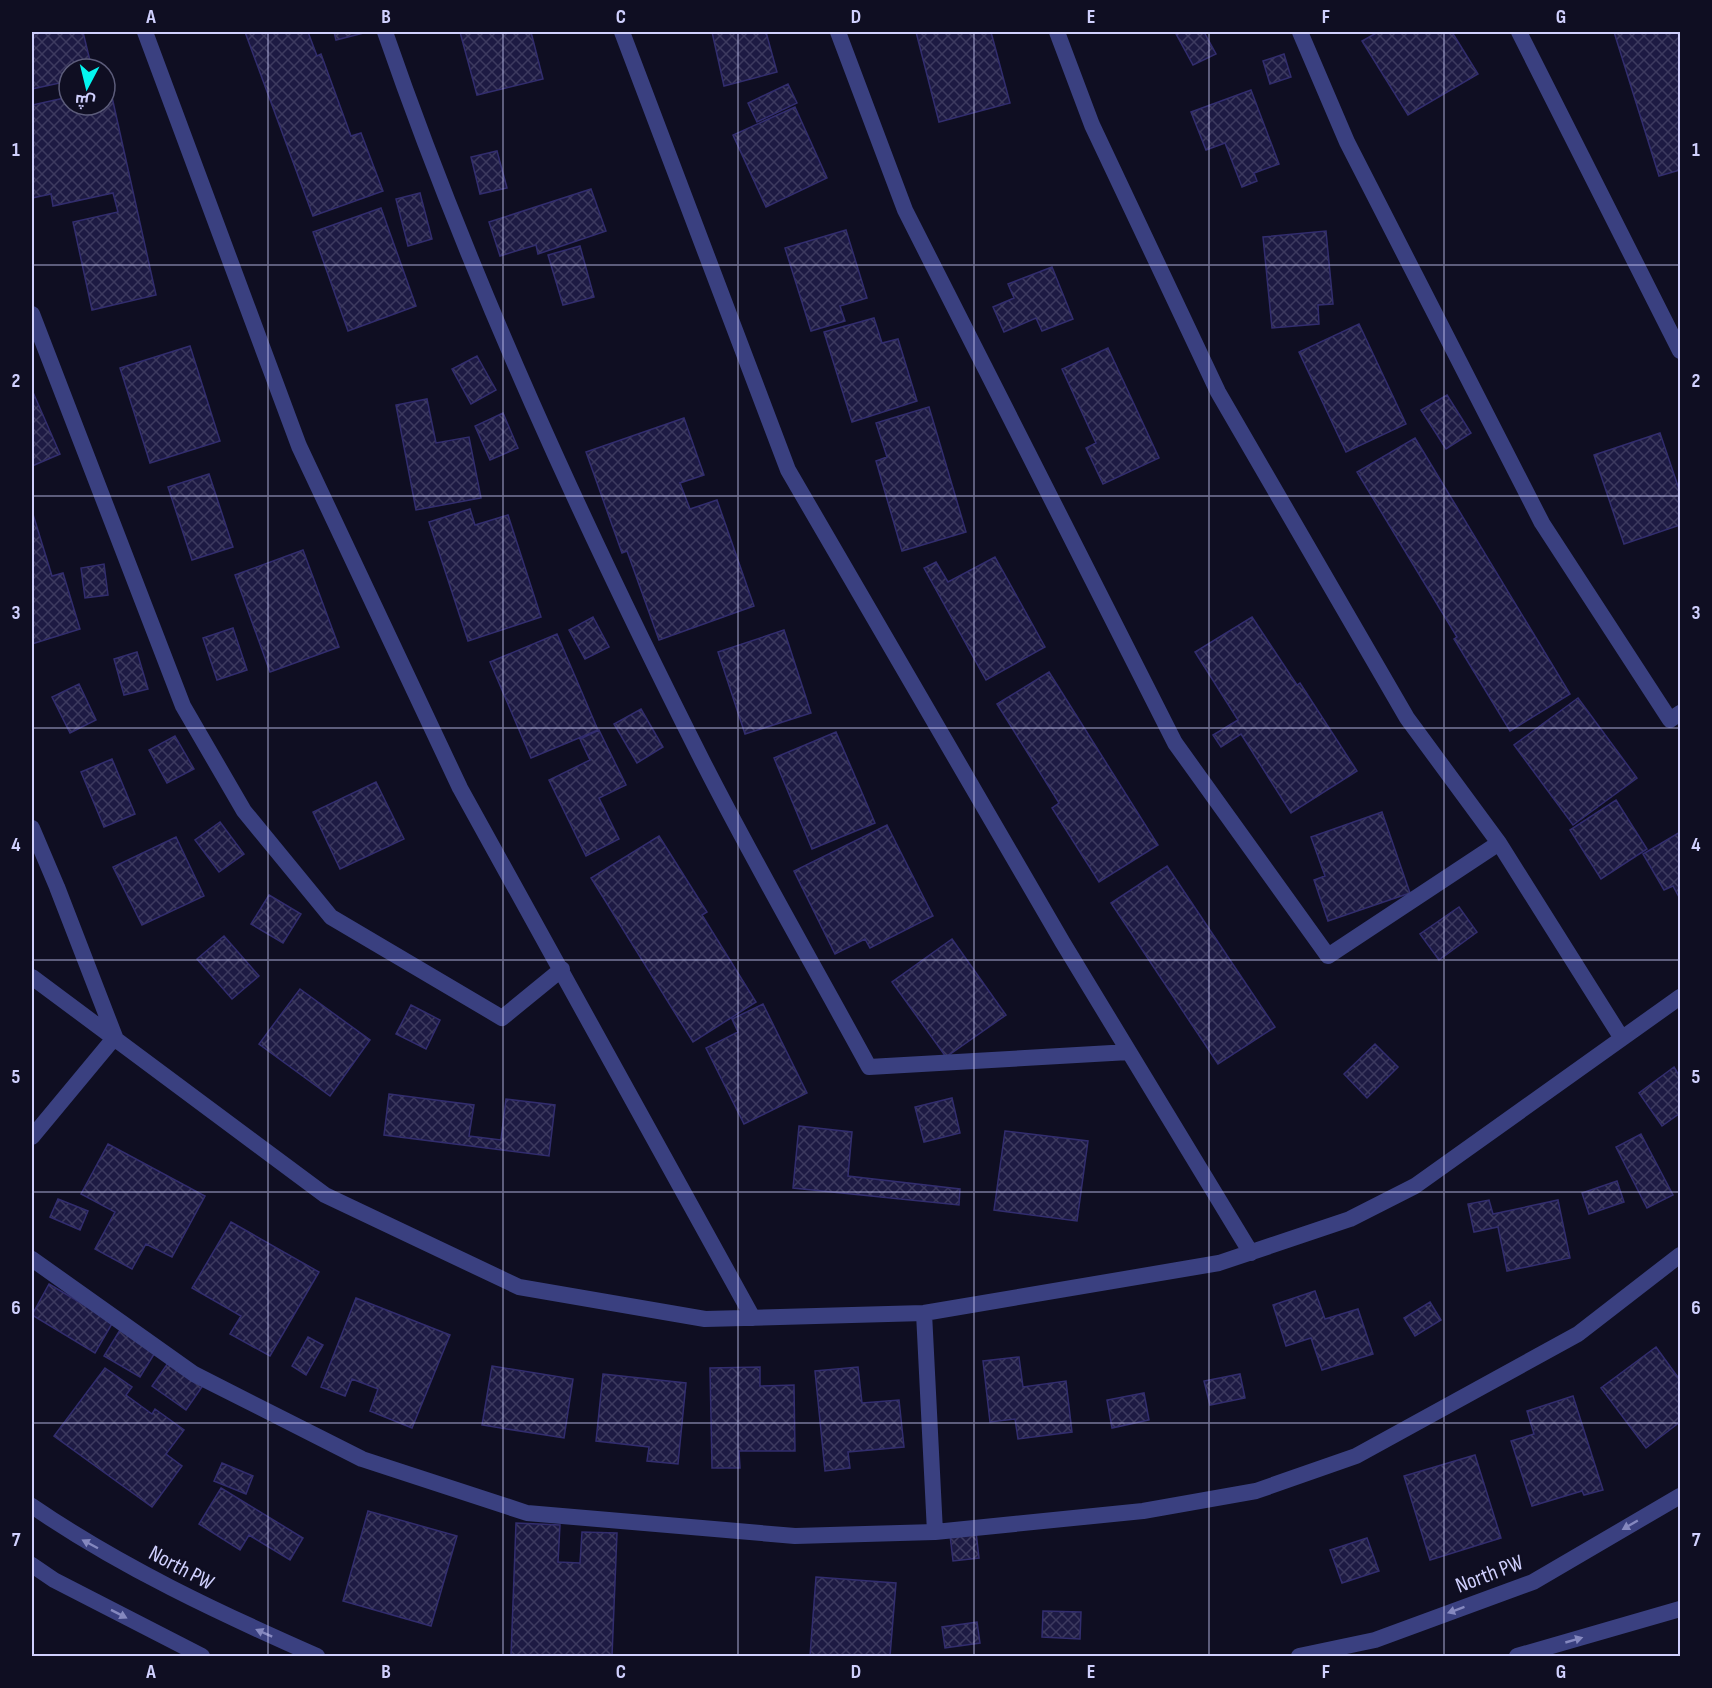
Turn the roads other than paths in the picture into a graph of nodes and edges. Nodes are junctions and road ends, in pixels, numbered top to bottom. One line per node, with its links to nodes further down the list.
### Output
1 (145, 32): 13 (street)
2 (385, 32): 18 (street)
3 (622, 32): 18 (street)
4 (838, 32): 12 (street)
5 (1057, 32): 12 (street)
6 (1300, 32): 10 (street)
7 (1520, 32): 9 (street)
8 (32, 314): 13 (street)
9 (1680, 351)
10 (1680, 713)
11 (32, 828): 16 (street)
12 (1499, 843): 17 (street)
13 (562, 969): 24 (street)
14 (32, 977): 16 (street)
15 (1680, 997): 17 (street)
16 (115, 1037): 19 (street); 24 (street)
17 (1621, 1038): 20 (street)
18 (1129, 1052): 20 (street)
19 (32, 1137)
20 (1251, 1252): 23 (street)
21 (1680, 1255): 27 (street)
22 (32, 1259): 27 (street)
23 (924, 1313): 24 (street); 27 (street)
24 (753, 1318)
25 (1680, 1496): 32 (street, North PW, one-way to 32)
26 (32, 1506): 31 (street, North PW, one-way to 26)
27 (935, 1532)
28 (32, 1565): 30 (street, one-way to 30)
29 (1680, 1609): 33 (street, one-way to 29)
30 (202, 1656)
31 (317, 1656)
32 (1299, 1656)
33 (1518, 1656)

